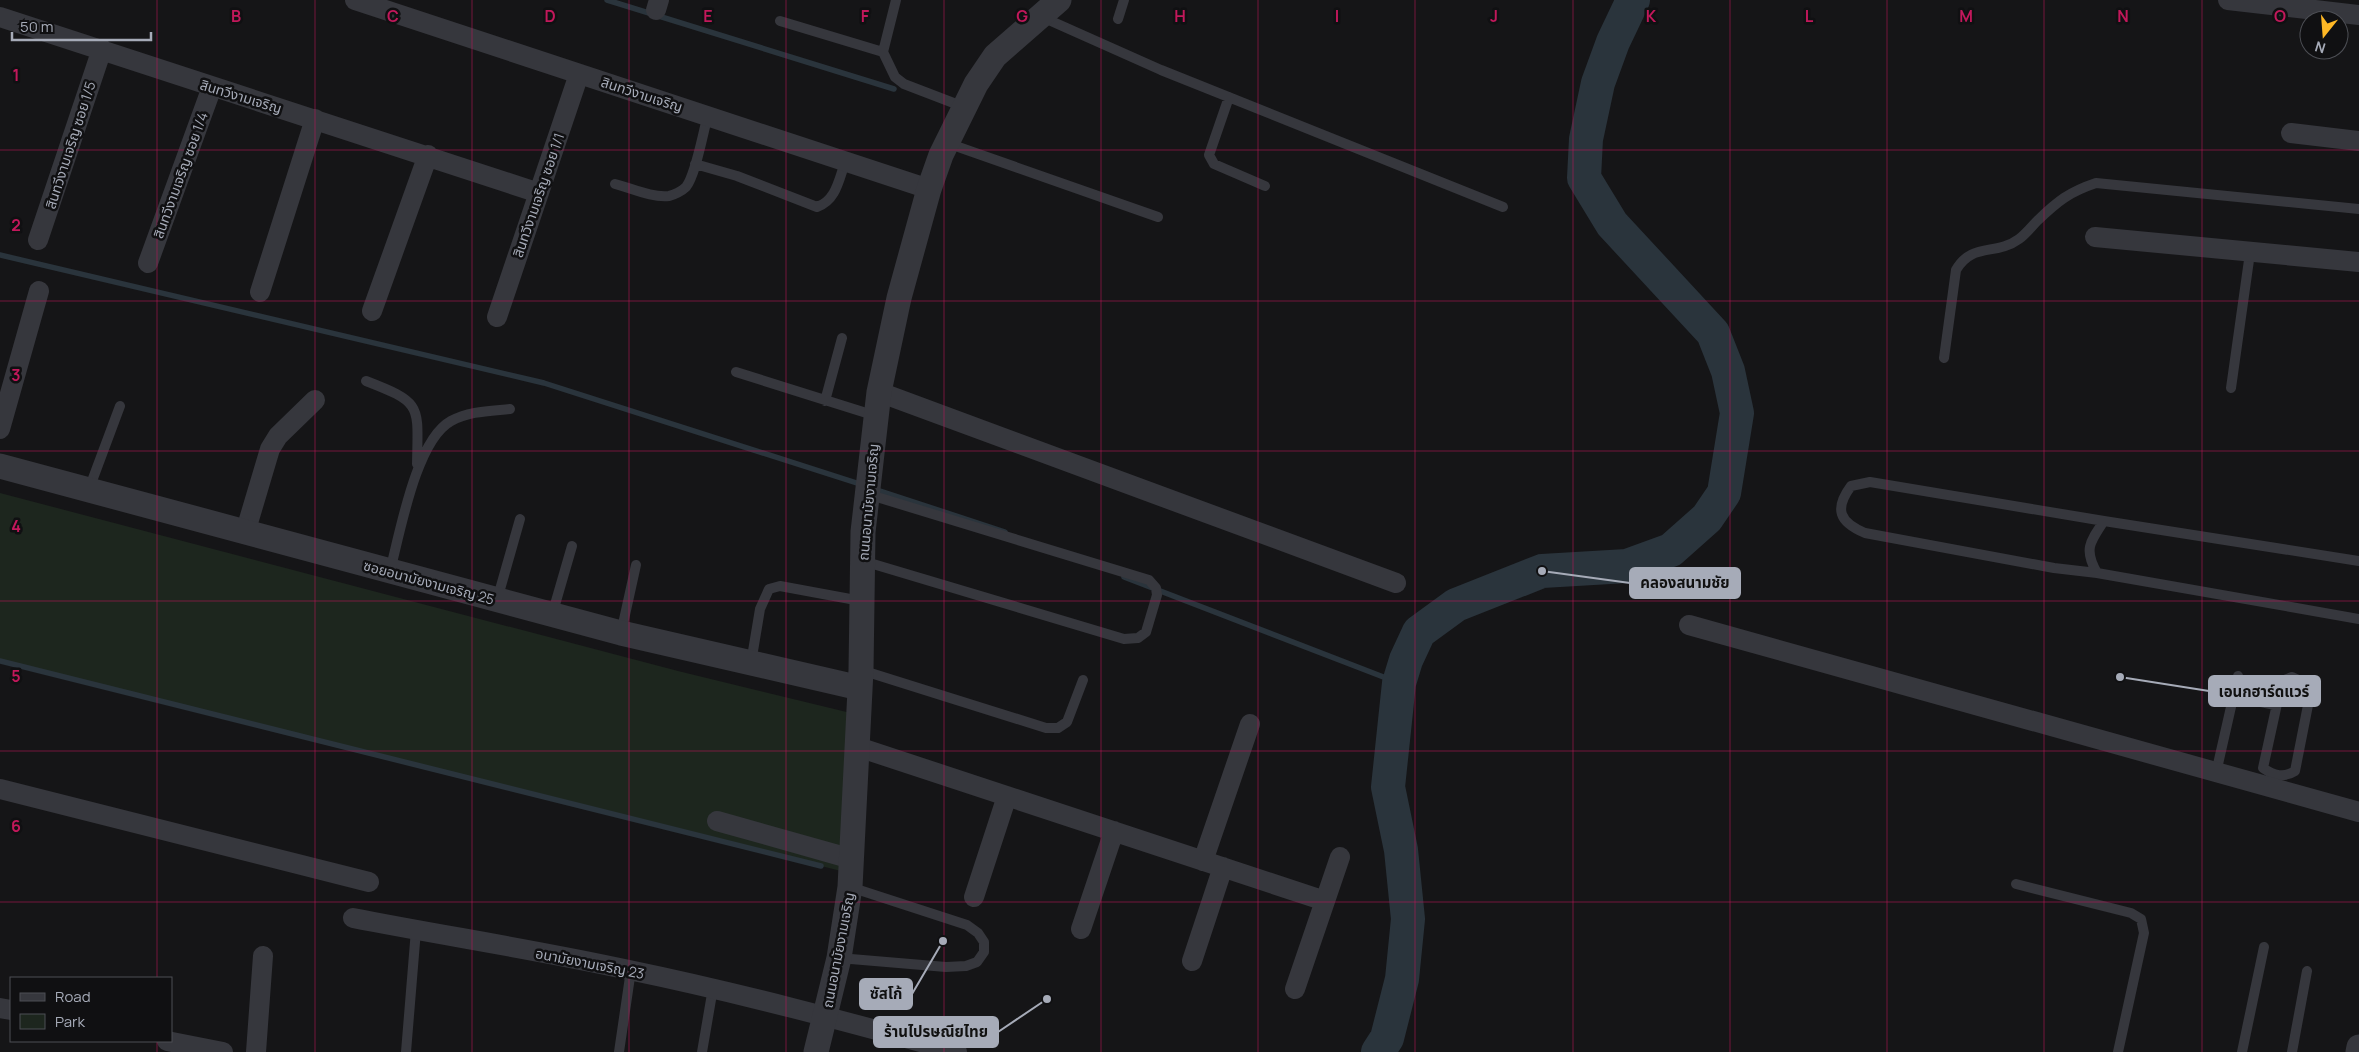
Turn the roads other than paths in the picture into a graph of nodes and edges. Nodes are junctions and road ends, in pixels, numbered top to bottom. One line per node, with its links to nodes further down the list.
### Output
1 (355, 0): 12 (street, สินทวีงามเจริญ)
2 (896, 0): 11 (lane)
3 (1124, 0): 8 (lane)
4 (2228, 0): 6 (street)
5 (1051, 8): 14 (lane); 15 (street, ถนนอนามัยงามเจริญ)
6 (2359, 15)
7 (0, 17): 10 (street, สินทวีงามเจริญ)
8 (1118, 19)
9 (780, 21): 11 (lane)
10 (102, 49): 13 (street, สินทวีงามเจริญ); 32 (street, สินทวีงามเจริญ ซอย 1/5)
11 (883, 52): 15 (lane)
12 (579, 74): 16 (street, สินทวีงามเจริญ); 27 (street, สินทวีงามเจริญ ซอย 1/1)
13 (212, 87): 17 (street, สินทวีงามเจริญ); 35 (street, สินทวีงามเจริญ ซอย 1/4)
14 (1229, 97): 25 (lane); 28 (lane)
15 (964, 107): 20 (street, ถนนอนามัยงามเจริญ)
16 (708, 115): 22 (street, สินทวีงามเจริญ); 23 (lane)
17 (315, 118): 21 (street, สินทวีงามเจริญ); 37 (street)
18 (2291, 133): 19 (street)
19 (2359, 141)
20 (947, 143): 26 (street, ถนนอนามัยงามเจริญ); 30 (lane)
21 (428, 156): 27 (street, สินทวีงามเจริญ); 38 (street)
22 (846, 160): 23 (lane); 26 (street, สินทวีงามเจริญ)
23 (695, 164): 24 (lane)
24 (615, 184)
25 (1265, 186)
26 (929, 189): 47 (street, ถนนอนามัยงามเจริญ)
27 (539, 193): 39 (street, สินทวีงามเจริญ ซอย 1/1)
28 (1503, 207)
29 (2359, 209): 41 (lane)
30 (1158, 217)
31 (2095, 237): 33 (street)
32 (38, 240)
33 (2250, 252): 34 (street); 44 (lane)
34 (2359, 262)
35 (148, 263)
36 (39, 290): 50 (street)
37 (260, 292)
38 (372, 312)
39 (497, 317)
40 (842, 338): 46 (lane)
41 (1944, 358)
42 (736, 372): 46 (lane)
43 (366, 381): 52 (lane)
44 (2231, 388)
45 (315, 400): 57 (street)
46 (825, 401): 47 (lane)
47 (878, 404): 54 (street, ถนนอนามัยงามเจริญ); 64 (street)
48 (120, 406): 53 (lane)
49 (510, 409): 52 (lane)
50 (0, 429)
51 (0, 466): 53 (street, ซอยอนามัยงามเจริญ 25)
52 (416, 472): 62 (lane)
53 (89, 490): 57 (street, ซอยอนามัยงามเจริญ 25)
54 (866, 493): 59 (street, ถนนอนามัยงามเจริญ); 59 (lane)
55 (520, 519): 65 (lane)
56 (2104, 522): 60 (lane); 63 (lane); 63 (lane)
57 (245, 533): 62 (street, ซอยอนามัยงามเจริญ 25)
58 (572, 546): 67 (lane)
59 (862, 561): 66 (street, ถนนอนามัยงามเจริญ)
60 (2359, 561)
61 (636, 565): 70 (lane)
62 (389, 572): 65 (street, ซอยอนามัยงามเจริญ 25)
63 (2097, 573): 68 (lane)
64 (1396, 583)
65 (497, 601): 67 (street, ซอยอนามัยงามเจริญ 25)
66 (862, 602): 71 (lane); 73 (street, ถนนอนามัยงามเจริญ)
67 (552, 616): 70 (street, ซอยอนามัยงามเจริญ 25)
68 (2359, 619)
69 (1689, 625): 79 (street)
70 (621, 634): 71 (street, ซอยอนามัยงามเจริญ 25)
71 (751, 664): 73 (street, ซอยอนามัยงามเจริญ 25)
72 (2238, 676): 75 (lane)
73 (860, 679): 74 (lane); 78 (street, ถนนอนามัยงามเจริญ)
74 (1083, 680)
75 (2233, 696): 76 (lane); 79 (lane)
76 (2275, 705): 76 (lane)
77 (1250, 724): 87 (street)
78 (858, 747): 81 (street); 86 (street, ถนนอนามัยงามเจริญ)
79 (2216, 774): 82 (street)
80 (0, 789): 89 (street)
81 (1007, 796): 84 (street); 92 (street)
82 (2359, 812)
83 (717, 821): 86 (street)
84 (1114, 831): 87 (street); 95 (street)
85 (1340, 857): 93 (street)
86 (852, 859): 91 (street, ถนนอนามัยงามเจริญ)
87 (1204, 861): 88 (street)
88 (1223, 867): 93 (street); 100 (street)
89 (369, 882)
90 (2016, 884): 115 (lane)
91 (850, 887): 99 (street, ถนนอนามัยงามเจริญ); 99 (lane)
92 (974, 897)
93 (1325, 901): 104 (street)
94 (353, 918): 96 (street, อนามัยงามเจริญ 23)
95 (1081, 929)
96 (416, 930): 101 (street, อนามัยงามเจริญ 23); 110 (lane)
97 (2264, 946): 116 (lane)
98 (263, 956): 109 (street)
99 (839, 958): 105 (street, ถนนอนามัยงามเจริญ)
100 (1192, 961)
101 (631, 970): 103 (street, อนามัยงามเจริญ 23); 111 (lane)
102 (2307, 972): 117 (lane)
103 (713, 988): 105 (street, อนามัยงามเจริญ 23); 112 (lane)
104 (1295, 989)
105 (825, 1016): 113 (street, ถนนอนามัยงามเจริญ); 114 (street, อนามัยงามเจริญ 23)
106 (172, 1042): 108 (street)
107 (2359, 1047): 118 (street)
108 (223, 1052)
109 (256, 1052)
110 (406, 1052)
111 (619, 1052)
112 (702, 1052)
113 (816, 1052)
114 (957, 1052)
115 (2118, 1052)
116 (2242, 1052)
117 (2292, 1052)
118 (2358, 1052)

